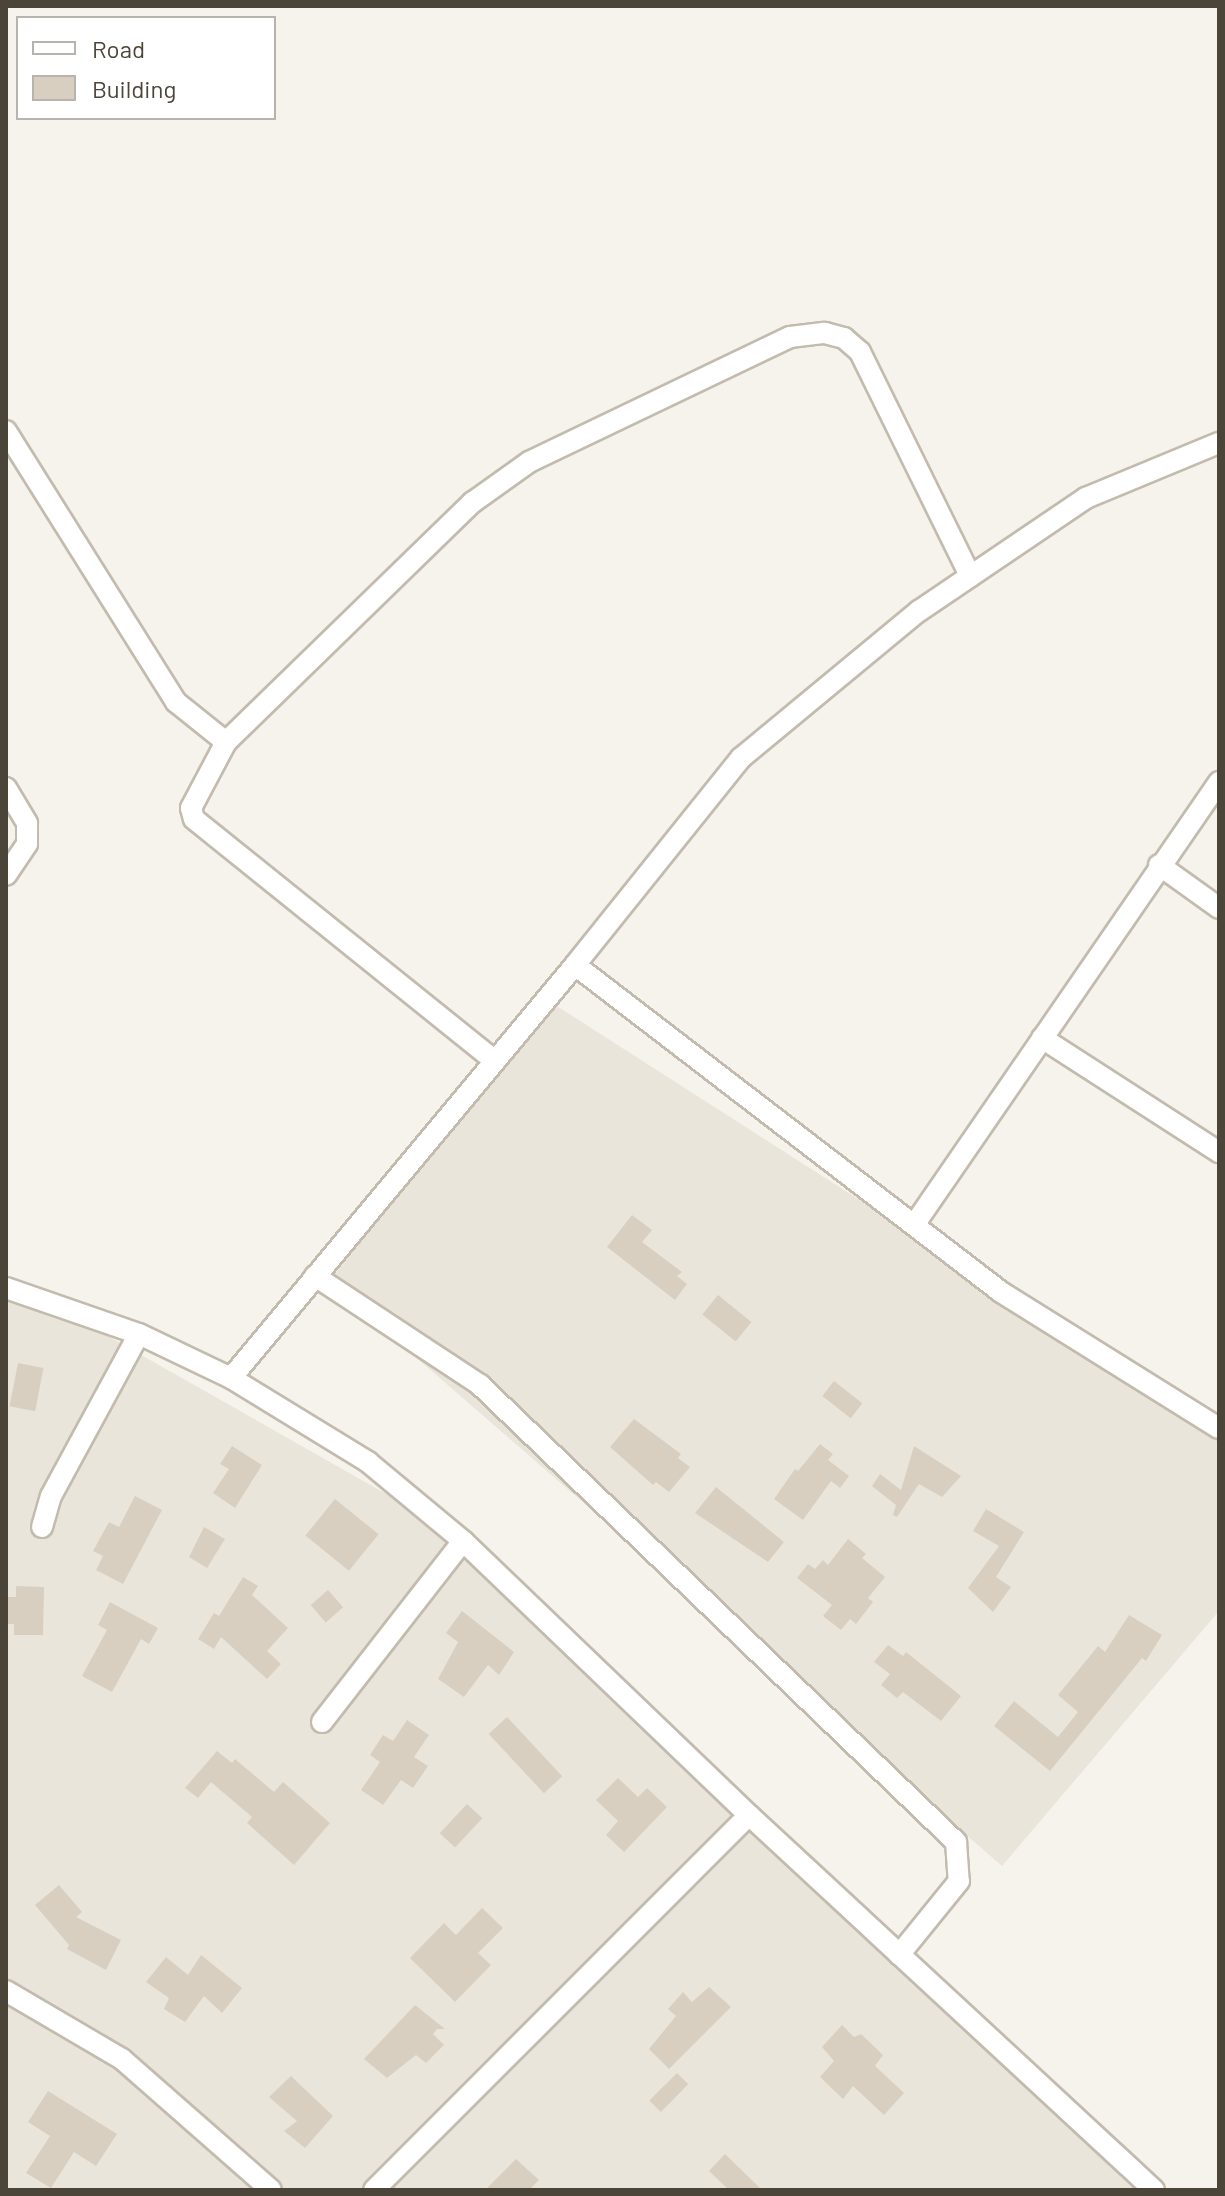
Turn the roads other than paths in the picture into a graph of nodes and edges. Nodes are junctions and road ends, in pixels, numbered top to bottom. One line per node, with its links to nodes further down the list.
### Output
1 (6, 431): 4 (street)
2 (1219, 443): 3 (street)
3 (970, 576): 4 (street); 10 (street)
4 (226, 742): 12 (street)
5 (1219, 782): 7 (street)
6 (6, 788): 8 (street)
7 (1159, 865): 9 (street); 11 (street)
8 (6, 875)
9 (1219, 908)
10 (575, 965): 12 (street); 14 (street)
11 (1042, 1038): 13 (street); 14 (street)
12 (495, 1061): 15 (street)
13 (1219, 1152)
14 (914, 1225): 19 (street)
15 (315, 1276): 18 (street); 24 (street)
16 (6, 1288): 17 (street)
17 (139, 1334): 18 (street); 20 (street)
18 (231, 1378): 21 (street)
19 (1219, 1428)
20 (42, 1527)
21 (463, 1541): 22 (street); 23 (street)
22 (322, 1722)
23 (749, 1815): 24 (street); 27 (street)
24 (899, 1955): 28 (street)
25 (6, 1991): 26 (street)
26 (271, 2190)
27 (374, 2190)
28 (1154, 2190)

